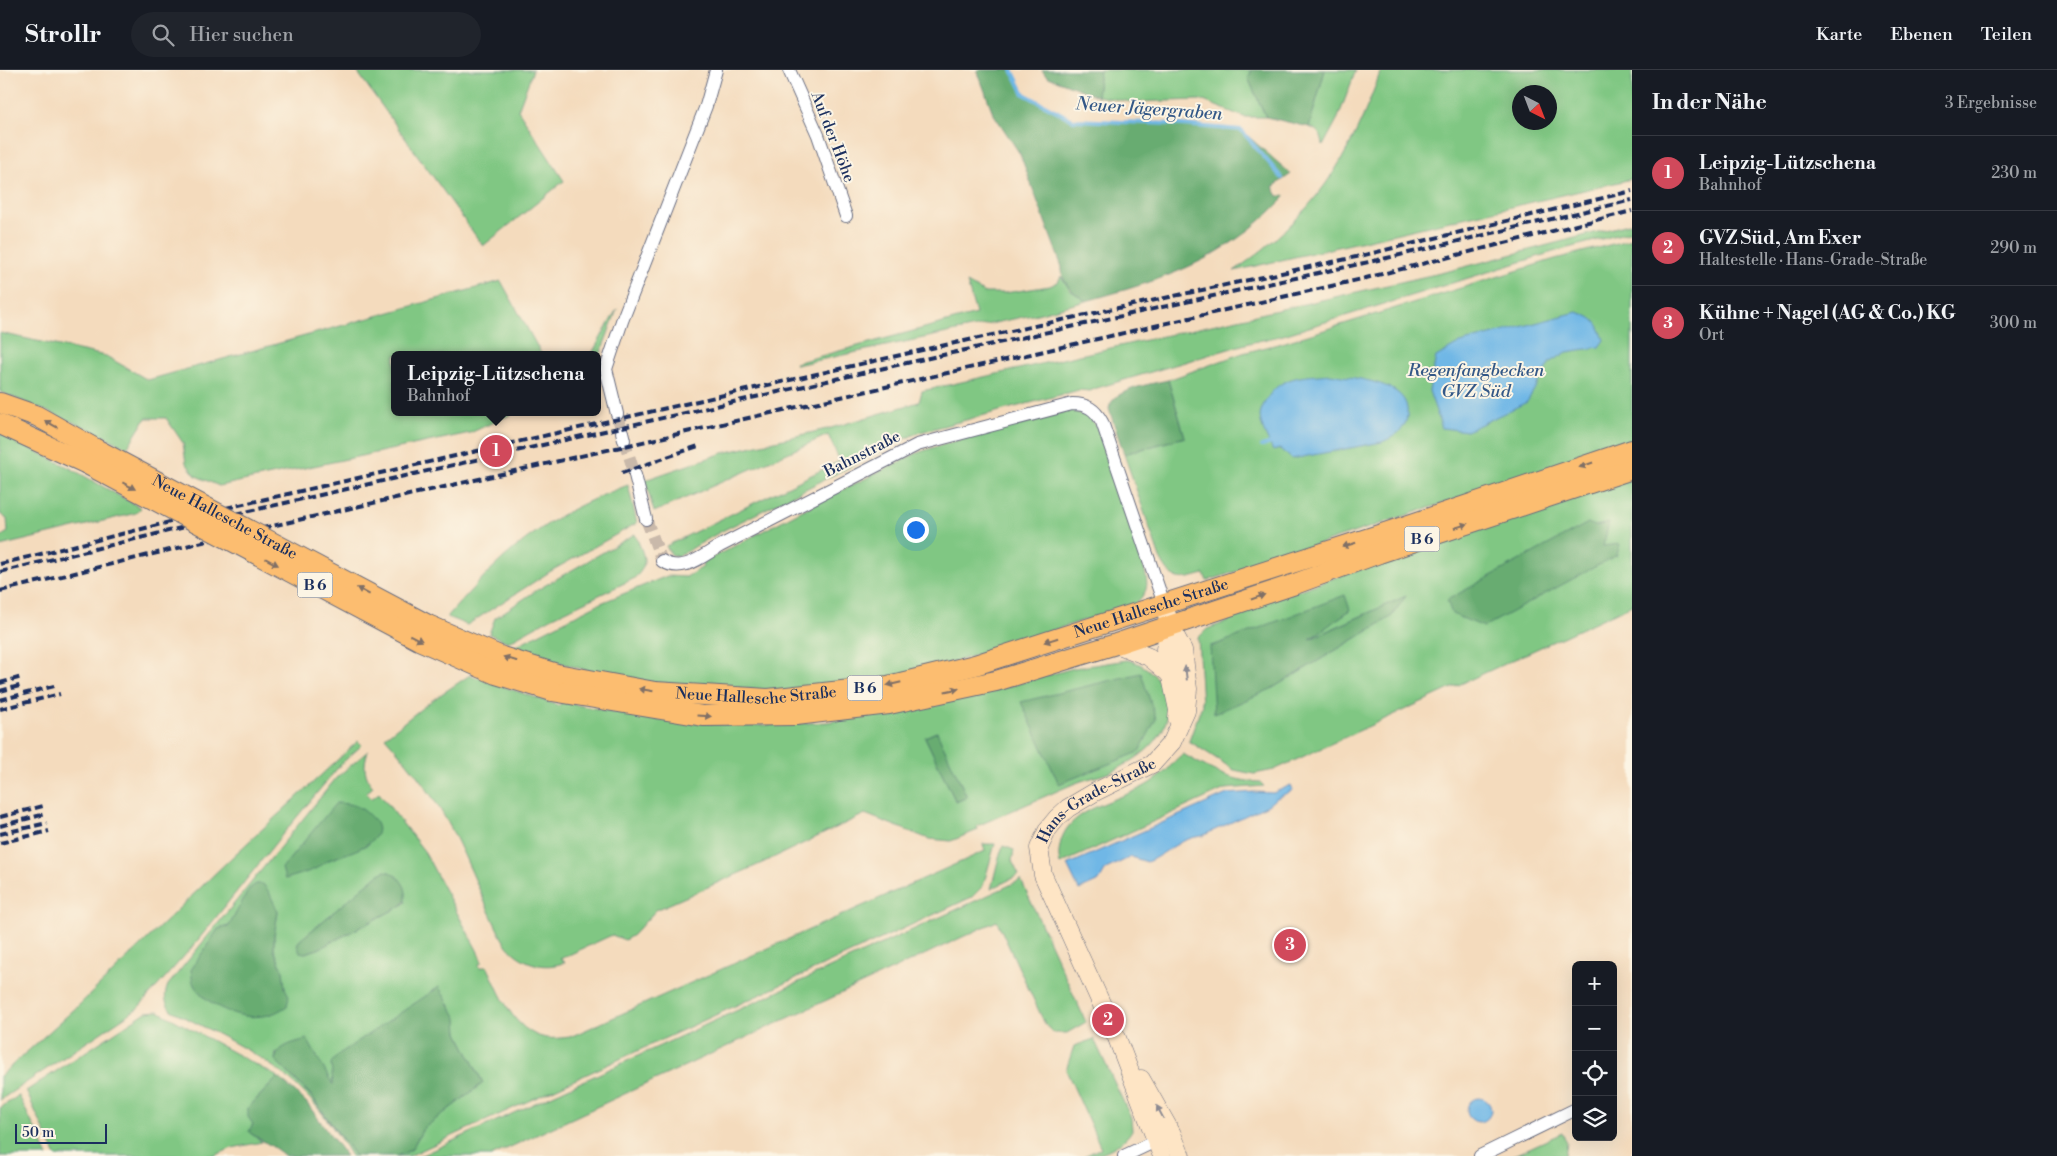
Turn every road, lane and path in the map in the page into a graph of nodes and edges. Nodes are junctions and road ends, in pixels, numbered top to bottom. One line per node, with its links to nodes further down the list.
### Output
1 (716, 70): 5 (street)
2 (789, 70): 3 (street, Auf der Höhe)
3 (846, 216)
4 (0, 403): 8 (main road, Neue Hallesche Straße / B 6, one-way to 4)
5 (617, 414)
6 (0, 424): 8 (main road, Neue Hallesche Straße / B 6)
7 (1632, 450): 13 (main road, Neue Hallesche Straße / B 6, one-way to 13)
8 (90, 456): 17 (main road, Neue Hallesche Straße / B 6, bridge)
9 (1632, 469): 14 (main road, Neue Hallesche Straße / B 6, one-way to 9)
10 (635, 476): 11 (street)
11 (646, 518)
12 (662, 561): 13 (street, Bahnstraße)
13 (1164, 604): 14 (street, Hans-Grade-Straße); 17 (main road, Neue Hallesche Straße / B 6, one-way to 17)
14 (1170, 626): 15 (main road, Neue Hallesche Straße / B 6); 16 (street, Hans-Grade-Straße); 18 (street, Hans-Grade-Straße, one-way to 14)
15 (1116, 644): 16 (street); 17 (main road, Neue Hallesche Straße / B 6, one-way to 15)
16 (1171, 675): 18 (street, Hans-Grade-Straße)
17 (554, 683)
18 (1175, 736): 19 (street, Hans-Grade-Straße)
19 (1117, 1038): 21 (street, Hans-Grade-Straße, one-way to 19); 22 (street, Hans-Grade-Straße)
20 (1572, 1111): 25 (street)
21 (1172, 1134): 22 (street); 24 (street, Hans-Grade-Straße)
22 (1158, 1149): 23 (street)
23 (1124, 1156)
24 (1181, 1156)
25 (1480, 1156)

